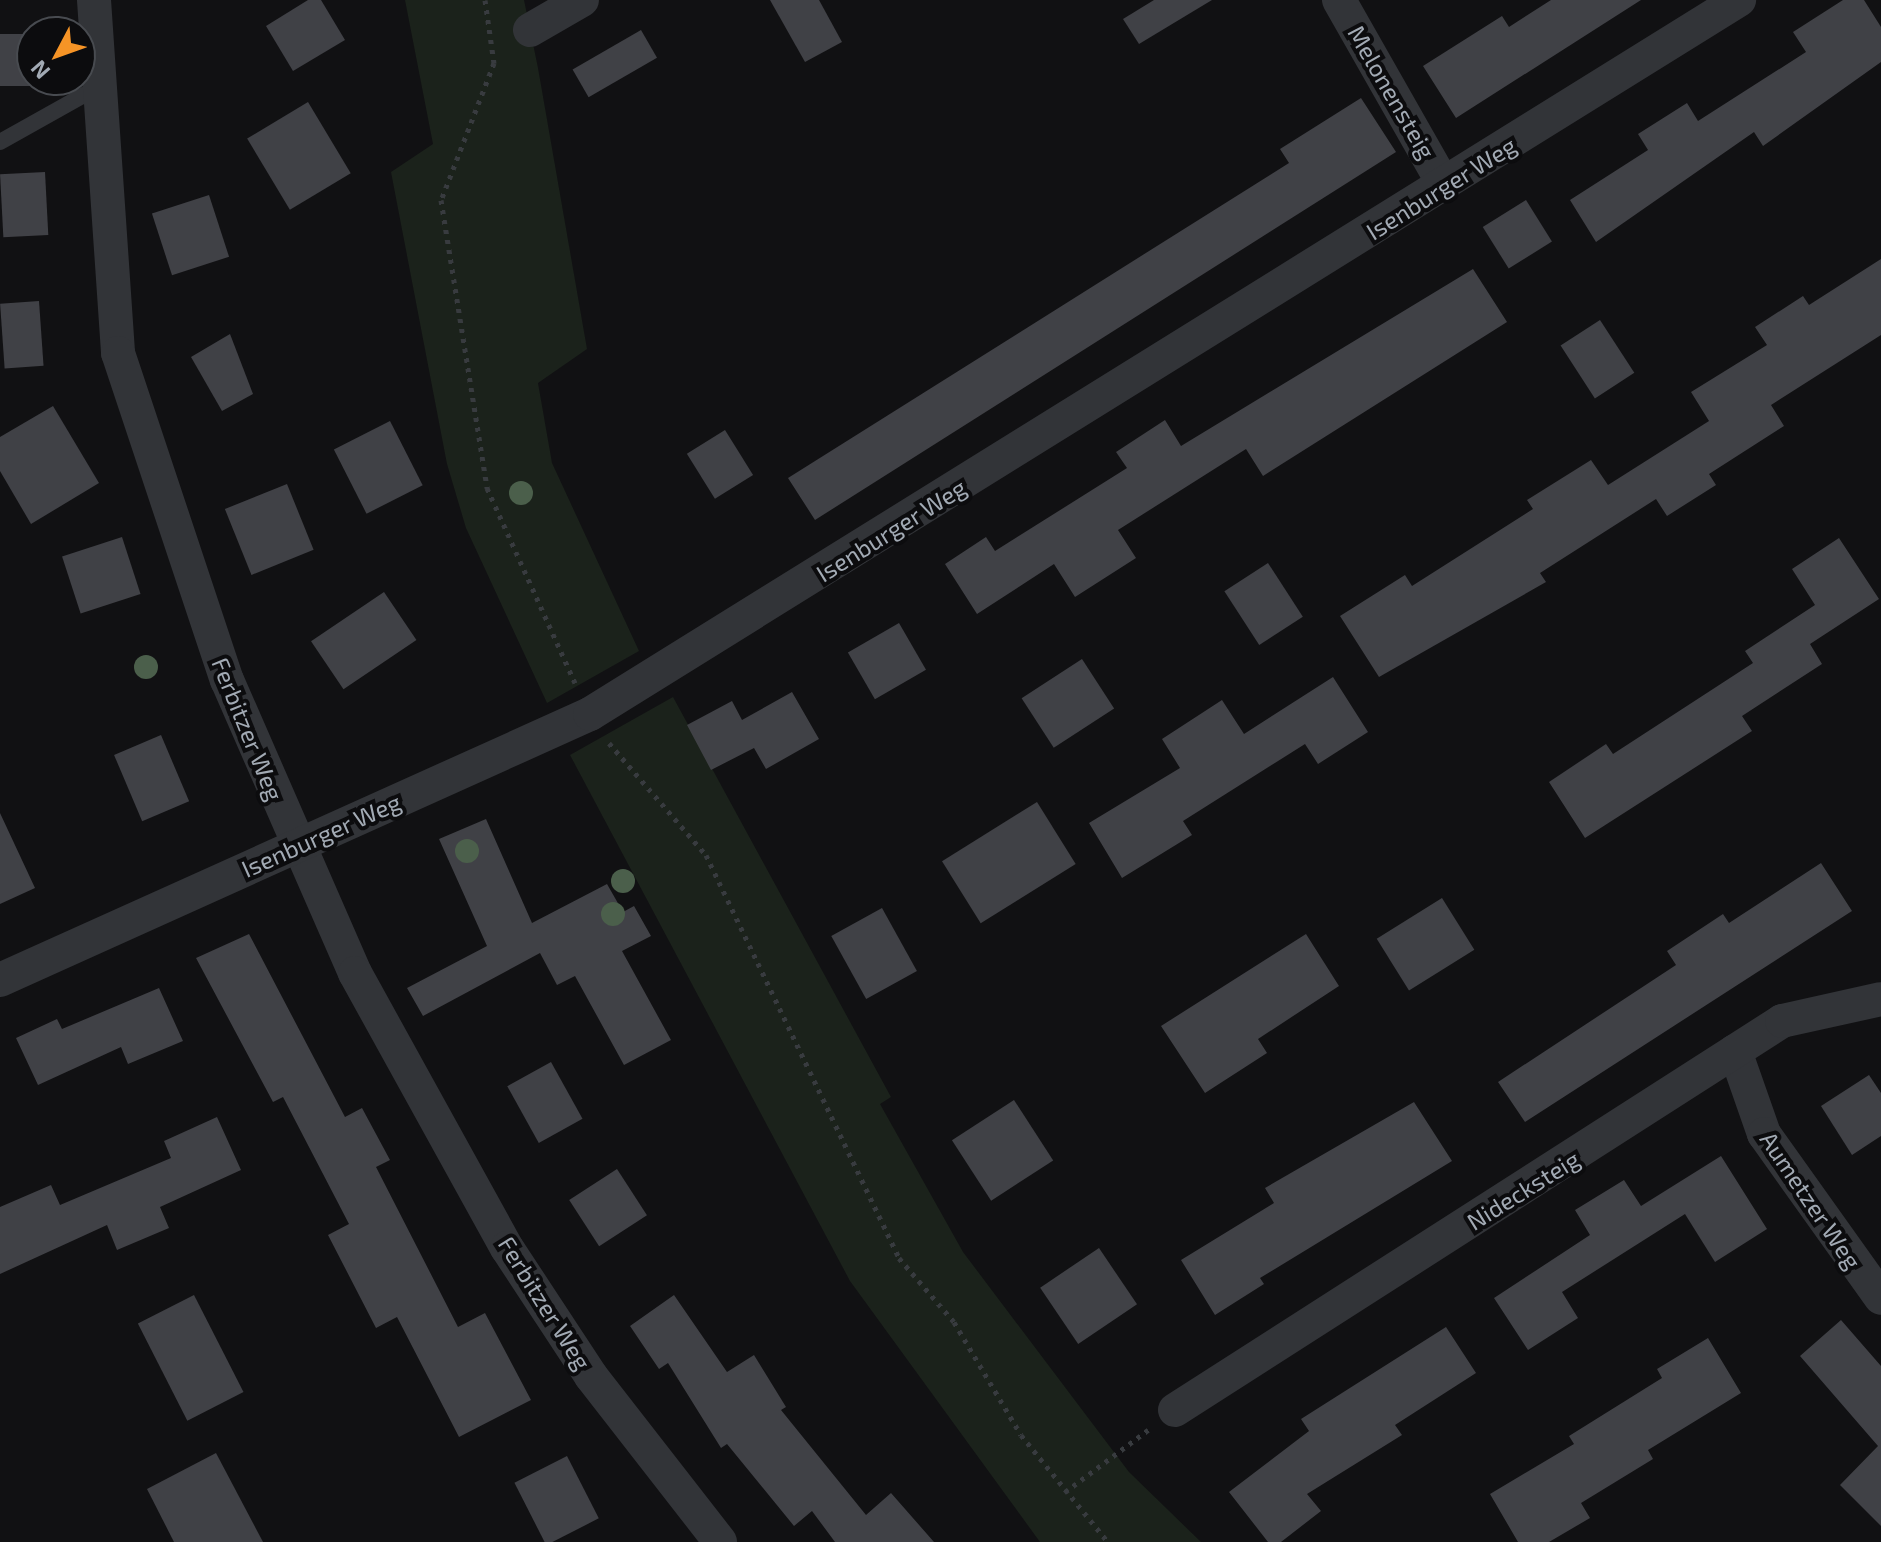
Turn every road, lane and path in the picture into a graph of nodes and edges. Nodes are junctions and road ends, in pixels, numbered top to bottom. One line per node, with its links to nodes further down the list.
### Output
1 (94, 0): 7 (street, Ferbitzer Weg)
2 (485, 0): 10 (path)
3 (582, 0): 6 (street)
4 (1339, 0): 9 (street, Melonensteig)
5 (1739, 0): 9 (street, Isenburger Weg)
6 (530, 30)
7 (98, 87): 8 (lane); 12 (street, Ferbitzer Weg)
8 (0, 142)
9 (1444, 185): 12 (street, Isenburger Weg)
10 (580, 695)
11 (600, 733): 18 (path)
12 (296, 846): 13 (street, Isenburger Weg); 19 (street, Ferbitzer Weg)
13 (0, 980)
14 (1881, 999): 15 (street, Nidecksteig)
15 (1735, 1051): 16 (street, Aumetzer Weg); 17 (street, Nidecksteig)
16 (1881, 1298)
17 (1175, 1410): 18 (path)
18 (1065, 1492): 20 (path)
19 (720, 1542)
20 (1108, 1542)

